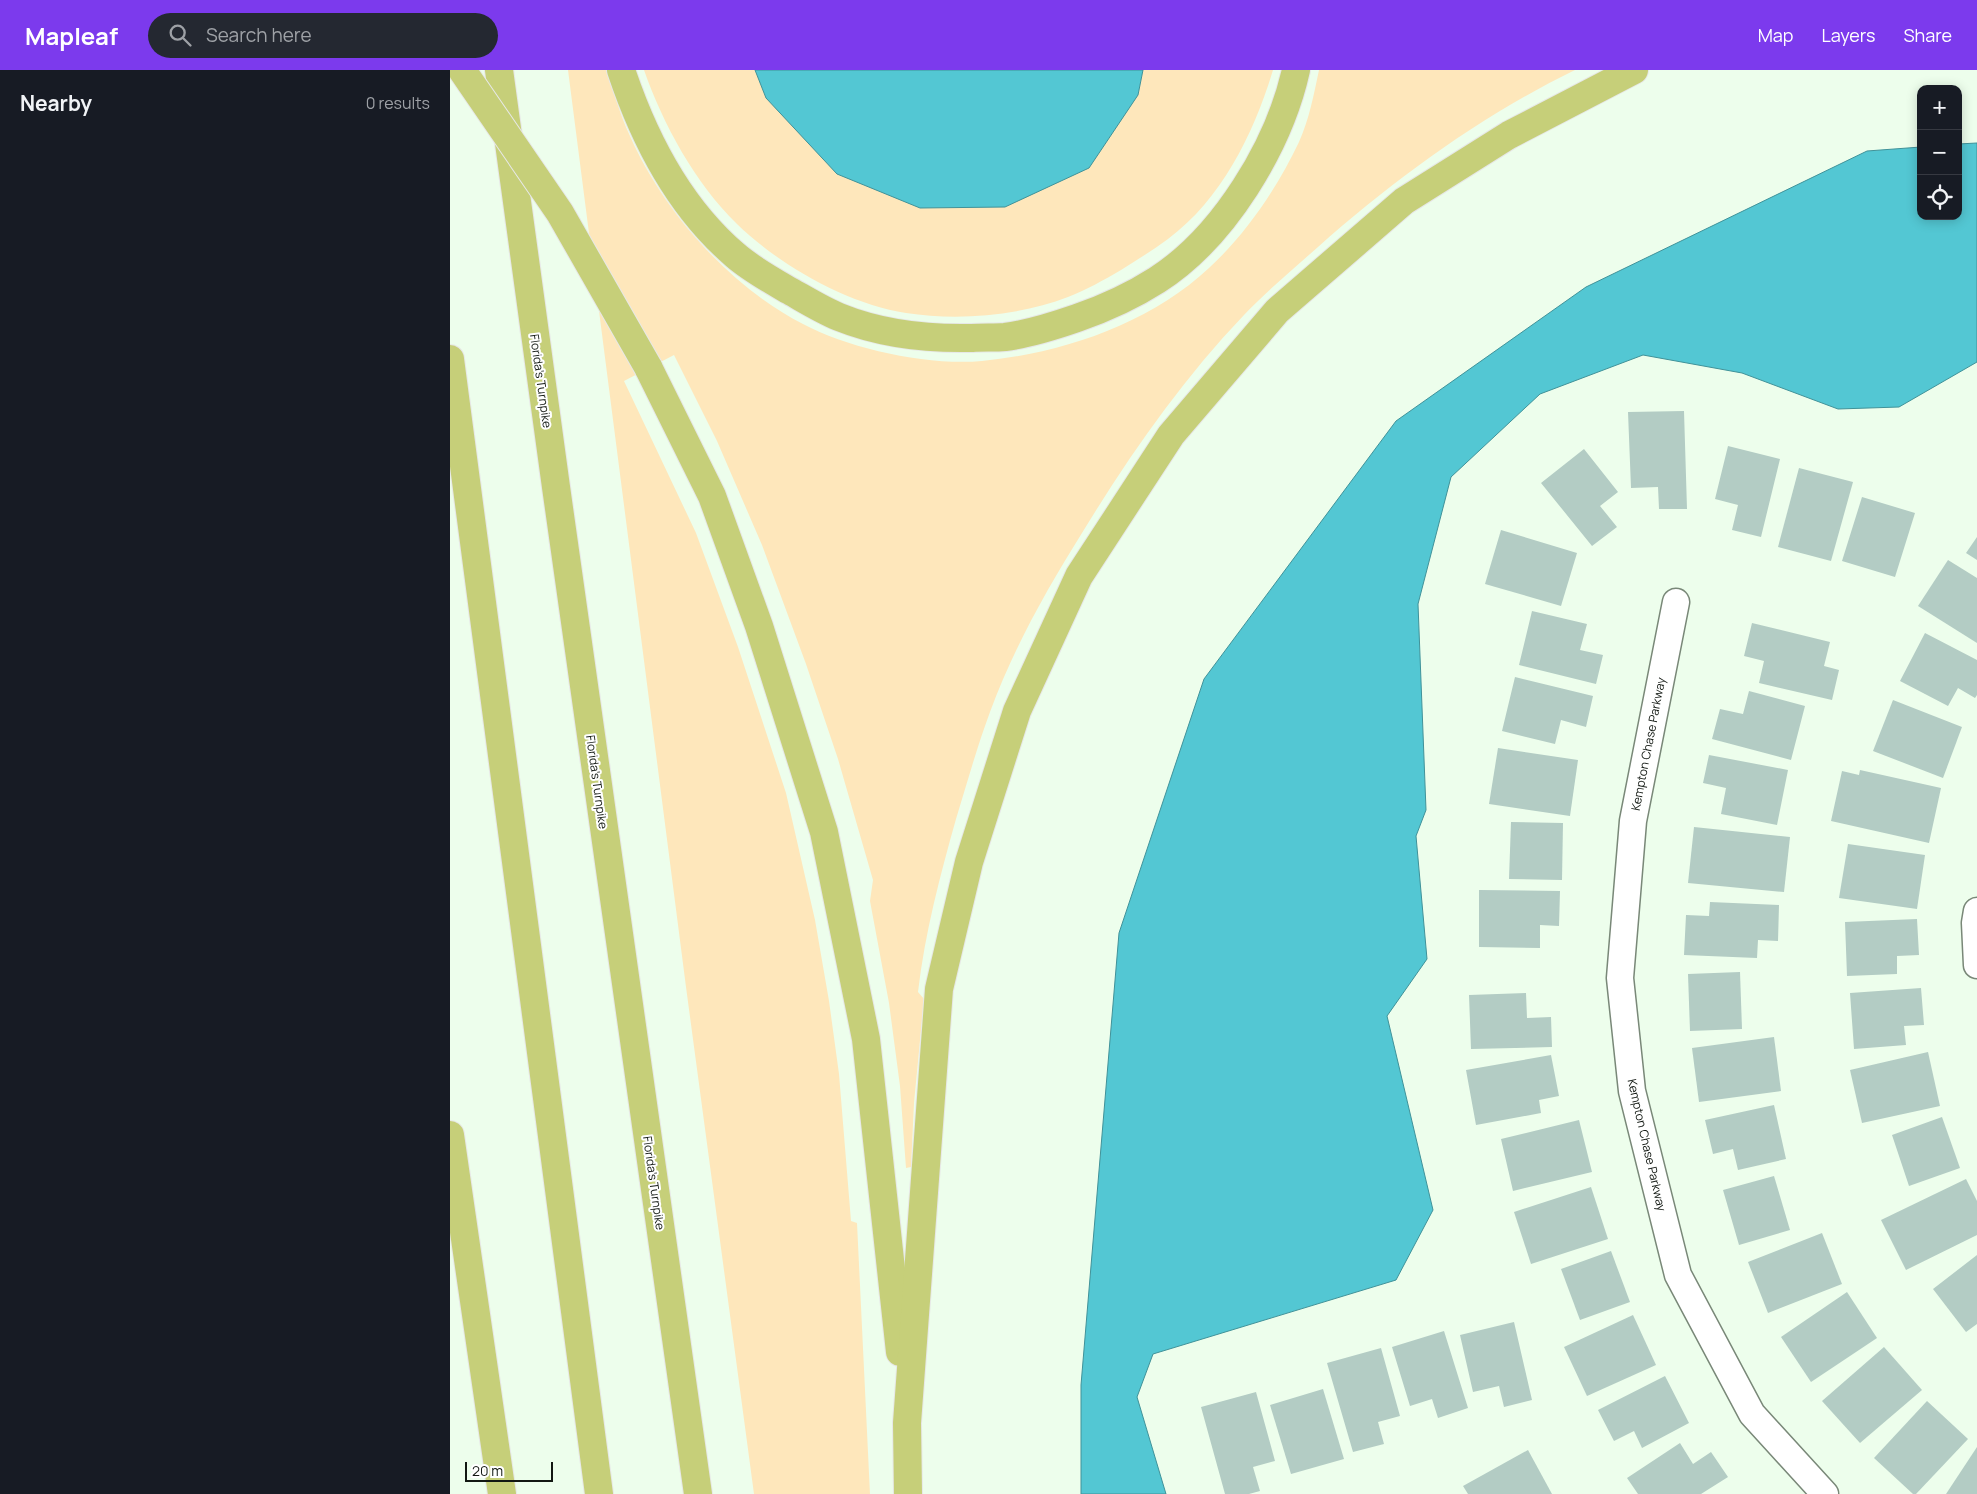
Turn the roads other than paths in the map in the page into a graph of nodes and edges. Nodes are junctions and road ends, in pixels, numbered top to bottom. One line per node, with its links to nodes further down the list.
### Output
1 (462, 70): 11 (highway, bridge)
2 (499, 70): 14 (highway, Florida's Turnpike)
3 (621, 70): 4 (highway)
4 (1296, 70)
5 (1634, 70): 11 (highway)
6 (450, 360): 13 (highway)
7 (1676, 602): 16 (street, Kempton Chase Parkway)
8 (1977, 911): 9 (street)
9 (1977, 965)
10 (450, 1135): 12 (highway)
11 (907, 1423): 15 (highway)
12 (502, 1494)
13 (599, 1494)
14 (698, 1494)
15 (908, 1494)
16 (1825, 1494)

